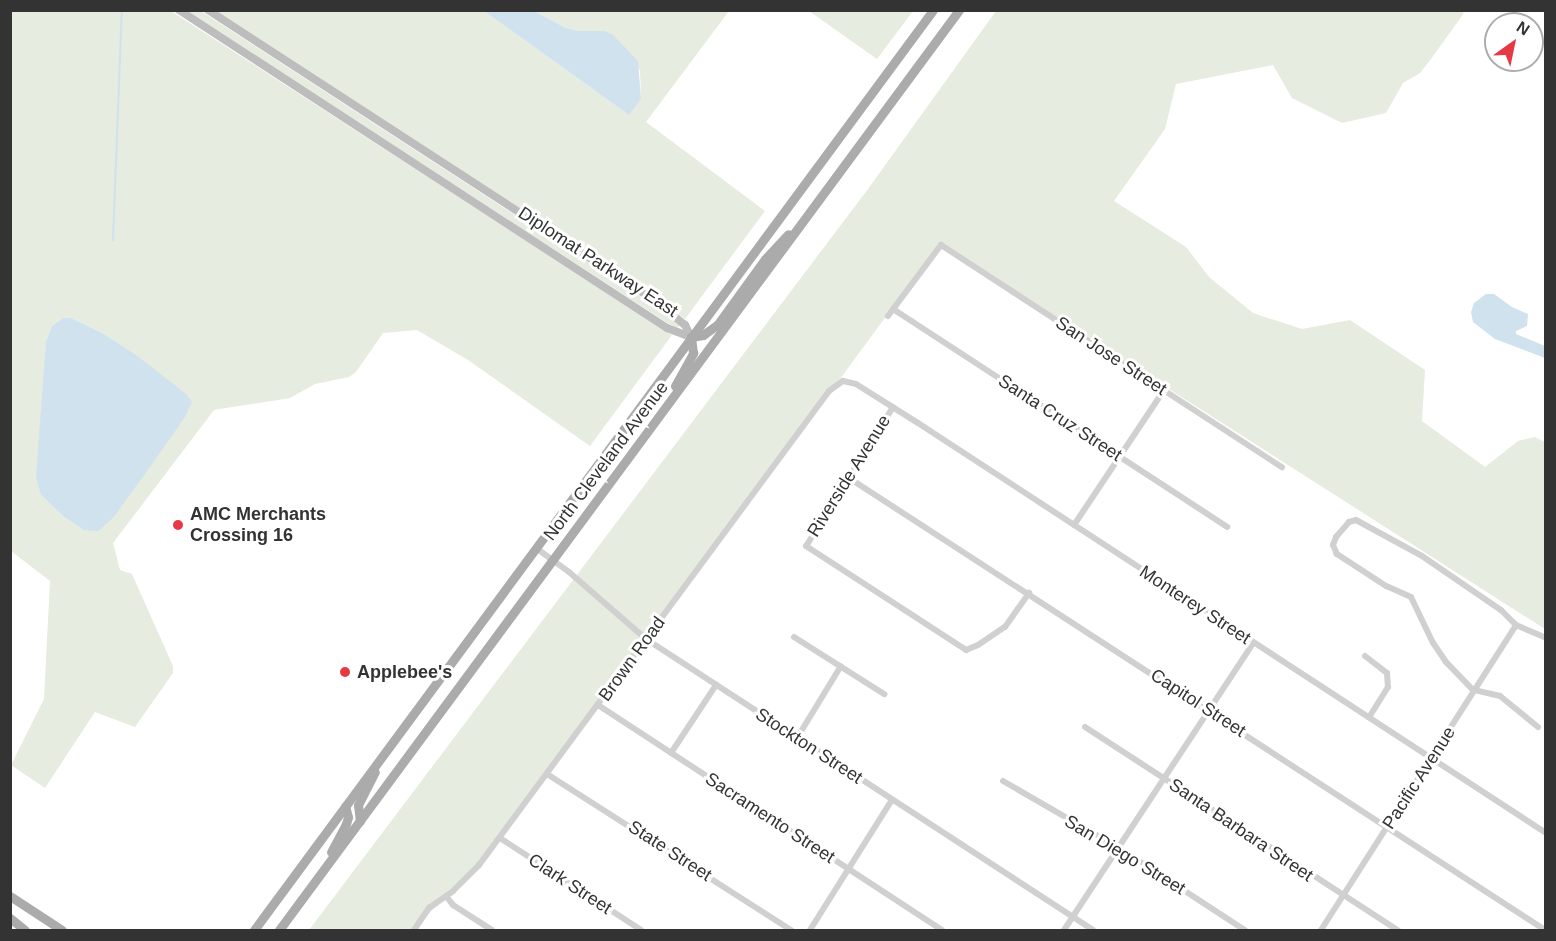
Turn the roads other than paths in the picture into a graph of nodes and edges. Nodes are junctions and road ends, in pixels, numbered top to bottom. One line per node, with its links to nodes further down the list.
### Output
1 (179, 10): 8 (main road, Diplomat Parkway East)
2 (208, 10): 8 (main road, Diplomat Parkway East)
3 (933, 10): 8 (main road, North Cleveland Avenue)
4 (959, 10): 5 (main road, North Cleveland Avenue)
5 (823, 194): 8 (main road); 12 (main road, North Cleveland Avenue)
6 (893, 309): 7 (street); 10 (street, San Jose Street); 13 (street, Santa Cruz Street)
7 (888, 316)
8 (691, 337): 12 (main road); 18 (main road, North Cleveland Avenue)
9 (843, 381): 11 (street, Monterey Street); 24 (street, Brown Road)
10 (1164, 390): 13 (street); 14 (street, San Jose Street)
11 (893, 407): 15 (street, Riverside Avenue); 16 (street, Monterey Street)
12 (655, 421): 19 (main road, North Cleveland Avenue)
13 (1119, 456): 16 (street); 17 (street, Santa Cruz Street)
14 (1282, 468)
15 (849, 478): 20 (street, Capitol Street); 20 (street, Riverside Avenue)
16 (1074, 525): 25 (street, Monterey Street)
17 (1227, 527)
18 (536, 548): 19 (street, Stockton Street); 37 (main road, North Cleveland Avenue)
19 (552, 561): 24 (street, Stockton Street); 45 (main road, North Cleveland Avenue)
20 (1029, 593): 32 (street, Capitol Street)
21 (1516, 625): 23 (street); 29 (street, Pacific Avenue); 29 (street)
22 (794, 637): 27 (street)
23 (1545, 638)
24 (646, 639): 28 (street, Stockton Street); 31 (street, Brown Road)
25 (1253, 643): 32 (street); 33 (street, Monterey Street)
26 (1365, 656): 33 (street)
27 (841, 666): 30 (street); 36 (street)
28 (716, 685): 36 (street, Stockton Street); 38 (street)
29 (1473, 690): 35 (street); 39 (street, Pacific Avenue)
30 (884, 694)
31 (597, 705): 38 (street, Sacramento Street); 40 (street, Brown Road)
32 (1208, 710): 41 (street); 46 (street, Capitol Street)
33 (1369, 717): 39 (street, Monterey Street)
34 (1085, 727): 41 (street, Santa Barbara Street)
35 (1538, 727)
36 (797, 738): 43 (street, Stockton Street)
37 (391, 743): 44 (main road, North Cleveland Avenue); 45 (main road)
38 (671, 753): 50 (street, Sacramento Street)
39 (1431, 759): 46 (street, Pacific Avenue); 47 (street, Monterey Street)
40 (547, 774): 48 (street, Brown Road); 64 (street, State Street)
41 (1164, 779): 49 (street); 54 (street, Santa Barbara Street)
42 (1003, 781): 49 (street, San Diego Street)
43 (892, 800): 50 (street); 55 (street, Stockton Street)
44 (345, 806): 51 (main road); 59 (main road, North Cleveland Avenue)
45 (360, 821): 51 (main road, North Cleveland Avenue)
46 (1387, 828): 54 (street, Pacific Avenue); 72 (street, Capitol Street)
47 (1545, 833)
48 (500, 838): 53 (street, Brown Road); 63 (street, Clark Street)
49 (1119, 848): 55 (street); 69 (street, San Diego Street)
50 (849, 870): 65 (street); 66 (street, Sacramento Street)
51 (309, 890): 60 (main road, North Cleveland Avenue)
52 (10, 896): 58 (main road)
53 (446, 896): 61 (street, Brown Road); 62 (street)
54 (1343, 897): 70 (street, Pacific Avenue); 71 (street, Santa Barbara Street)
55 (1073, 917): 67 (street); 68 (street, Stockton Street)
56 (10, 918): 57 (main road)
57 (25, 930)
58 (62, 930)
59 (254, 930)
60 (279, 930)
61 (414, 930)
62 (492, 930)
63 (641, 930)
64 (791, 930)
65 (810, 930)
66 (942, 930)
67 (1064, 930)
68 (1093, 930)
69 (1245, 930)
70 (1321, 930)
71 (1398, 930)
72 (1545, 930)

